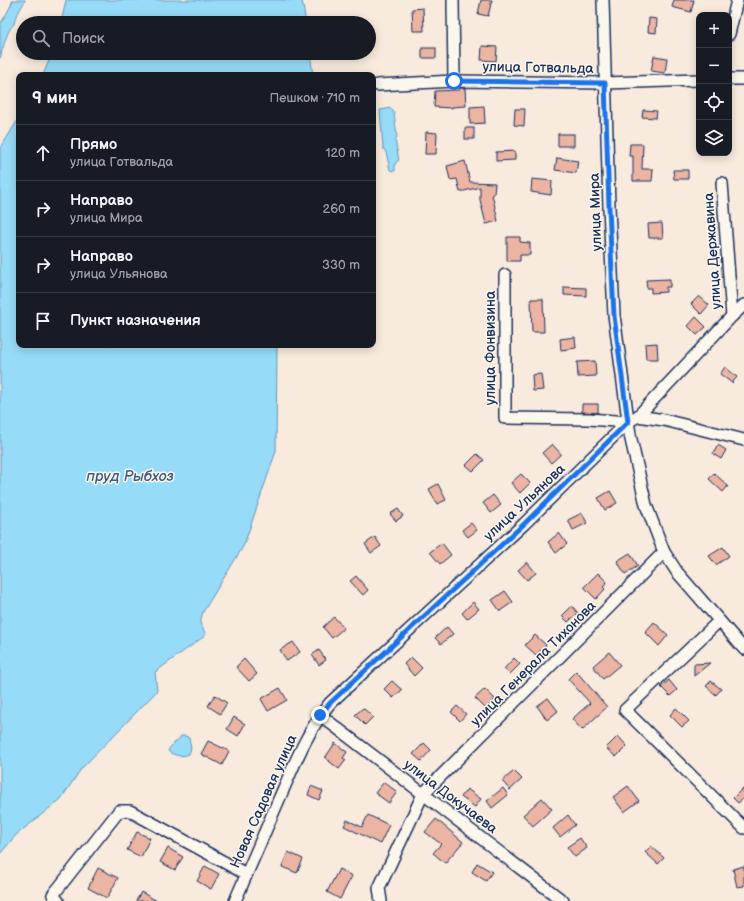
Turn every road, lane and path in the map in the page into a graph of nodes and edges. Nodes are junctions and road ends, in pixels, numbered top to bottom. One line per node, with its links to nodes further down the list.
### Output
1 (453, 0): 8 (street)
2 (603, 0): 9 (street, улица Мира)
3 (737, 0): 4 (street)
4 (732, 21)
5 (732, 79): 6 (street)
6 (744, 79)
7 (696, 80): 9 (street, улица Готвальда)
8 (454, 81): 9 (street, улица Готвальда); 10 (street, улица Готвальда)
9 (605, 83): 16 (street, улица Мира)
10 (377, 85)
11 (722, 183): 14 (street, улица Державина)
12 (505, 275): 16 (street, улица Фонвизина)
13 (744, 306): 14 (street, улица Ульянова)
14 (732, 316): 15 (street, улица Ульянова)
15 (638, 416): 16 (street, улица Ульянова); 17 (street)
16 (628, 422): 18 (street, улица Мира); 21 (street, улица Ульянова)
17 (744, 440)
18 (664, 552): 19 (street, улица Мира); 22 (street, улица Генерала Тихонова)
19 (719, 621): 20 (street, улица Мира); 23 (street)
20 (744, 649)
21 (320, 715): 22 (street, улица Докучаева); 24 (street, Новая Садовая улица)
22 (423, 794): 27 (street); 28 (street, улица Докучаева)
23 (744, 828)
24 (246, 874): 25 (street); 26 (street, Новая Садовая улица)
25 (58, 901)
26 (235, 901)
27 (381, 901)
28 (563, 901)

